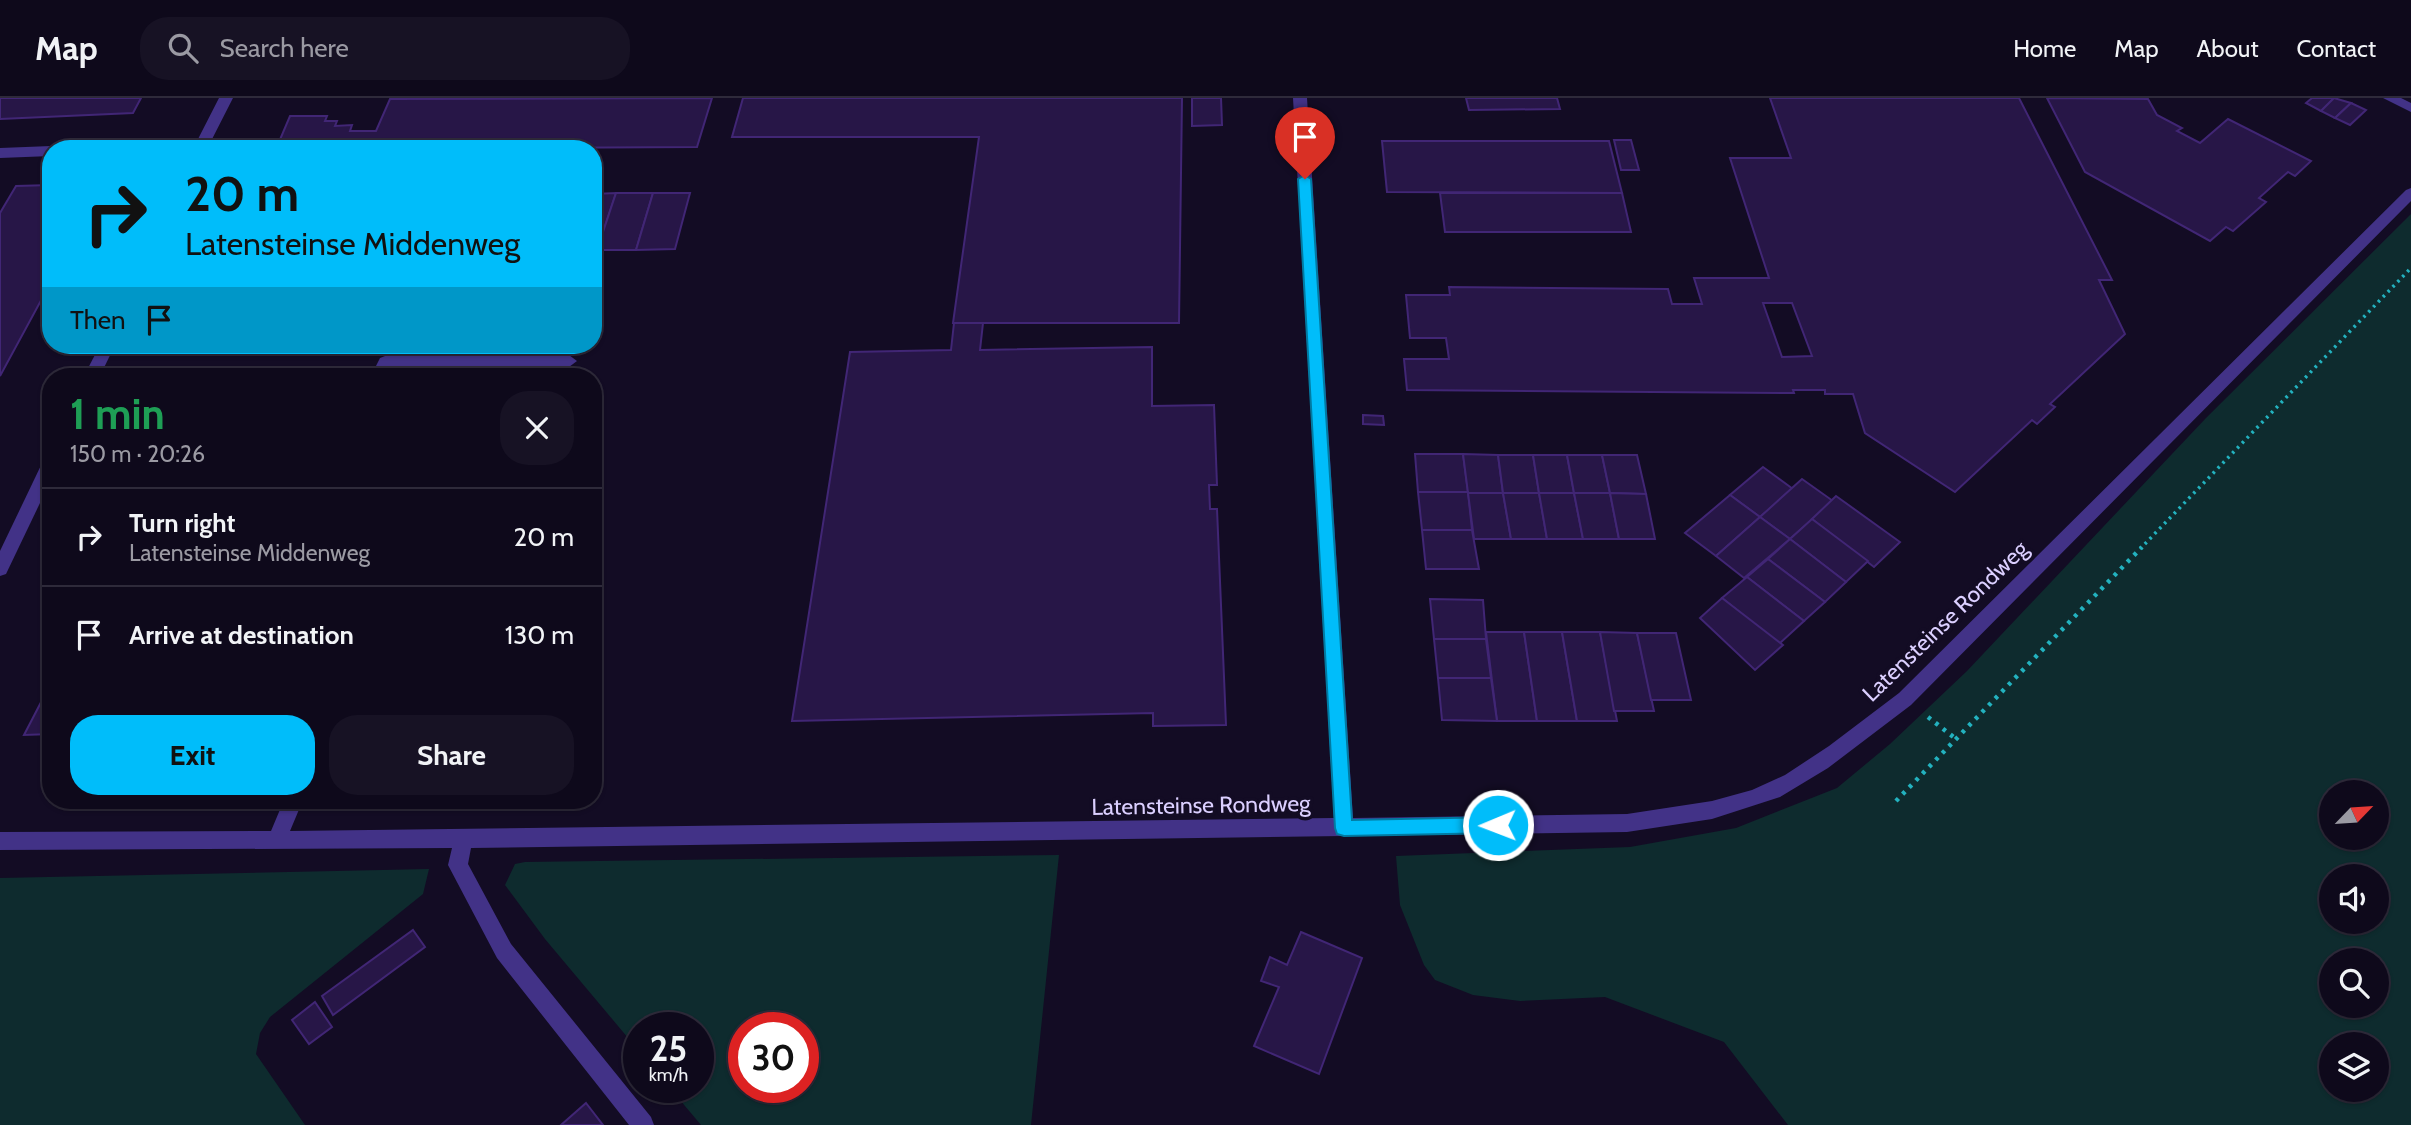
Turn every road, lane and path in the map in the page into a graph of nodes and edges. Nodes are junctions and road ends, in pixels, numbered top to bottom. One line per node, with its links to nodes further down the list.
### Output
1 (226, 98): 5 (street)
2 (1300, 98): 18 (street)
3 (2390, 98): 4 (street)
4 (2409, 104)
5 (205, 140)
6 (42, 151): 7 (street)
7 (0, 153)
8 (2411, 193): 18 (street, Latensteinse Rondweg)
9 (2411, 268): 16 (path)
10 (569, 361): 13 (street)
11 (382, 368): 12 (street)
12 (494, 368)
13 (519, 368)
14 (42, 481): 15 (street)
15 (0, 569)
16 (1896, 801)
17 (289, 809): 20 (street)
18 (1344, 828): 19 (street, Latensteinse Rondweg)
19 (463, 839): 20 (street, Latensteinse Rondweg); 22 (street)
20 (277, 840): 21 (street, Latensteinse Rondweg)
21 (0, 841)
22 (643, 1125)

